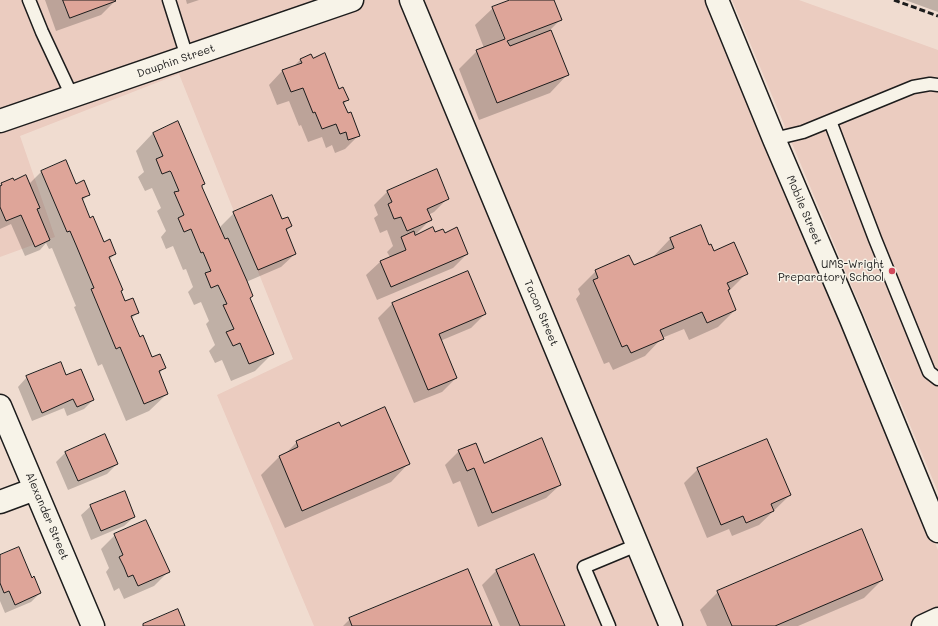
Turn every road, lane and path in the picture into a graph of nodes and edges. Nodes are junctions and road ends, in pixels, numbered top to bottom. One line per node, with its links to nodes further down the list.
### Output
1 (29, 0): 8 (lane)
2 (169, 0): 6 (lane)
3 (352, 0): 6 (street, Dauphin Street)
4 (411, 0): 17 (street, Tacon Street)
5 (717, 0): 11 (street, Mobile Street)
6 (187, 57): 8 (street, Dauphin Street)
7 (938, 85): 10 (lane)
8 (72, 96): 9 (street, Dauphin Street)
9 (0, 120)
10 (830, 121): 11 (lane); 12 (lane)
11 (774, 139): 16 (street, Mobile Street)
12 (938, 379)
13 (0, 406): 14 (street, Alexander Street)
14 (35, 489): 15 (street); 19 (street, Alexander Street)
15 (0, 502)
16 (938, 531)
17 (637, 545): 20 (lane); 21 (street, Tacon Street)
18 (938, 619): 22 (street)
19 (93, 626)
20 (609, 626)
21 (671, 626)
22 (923, 626)

